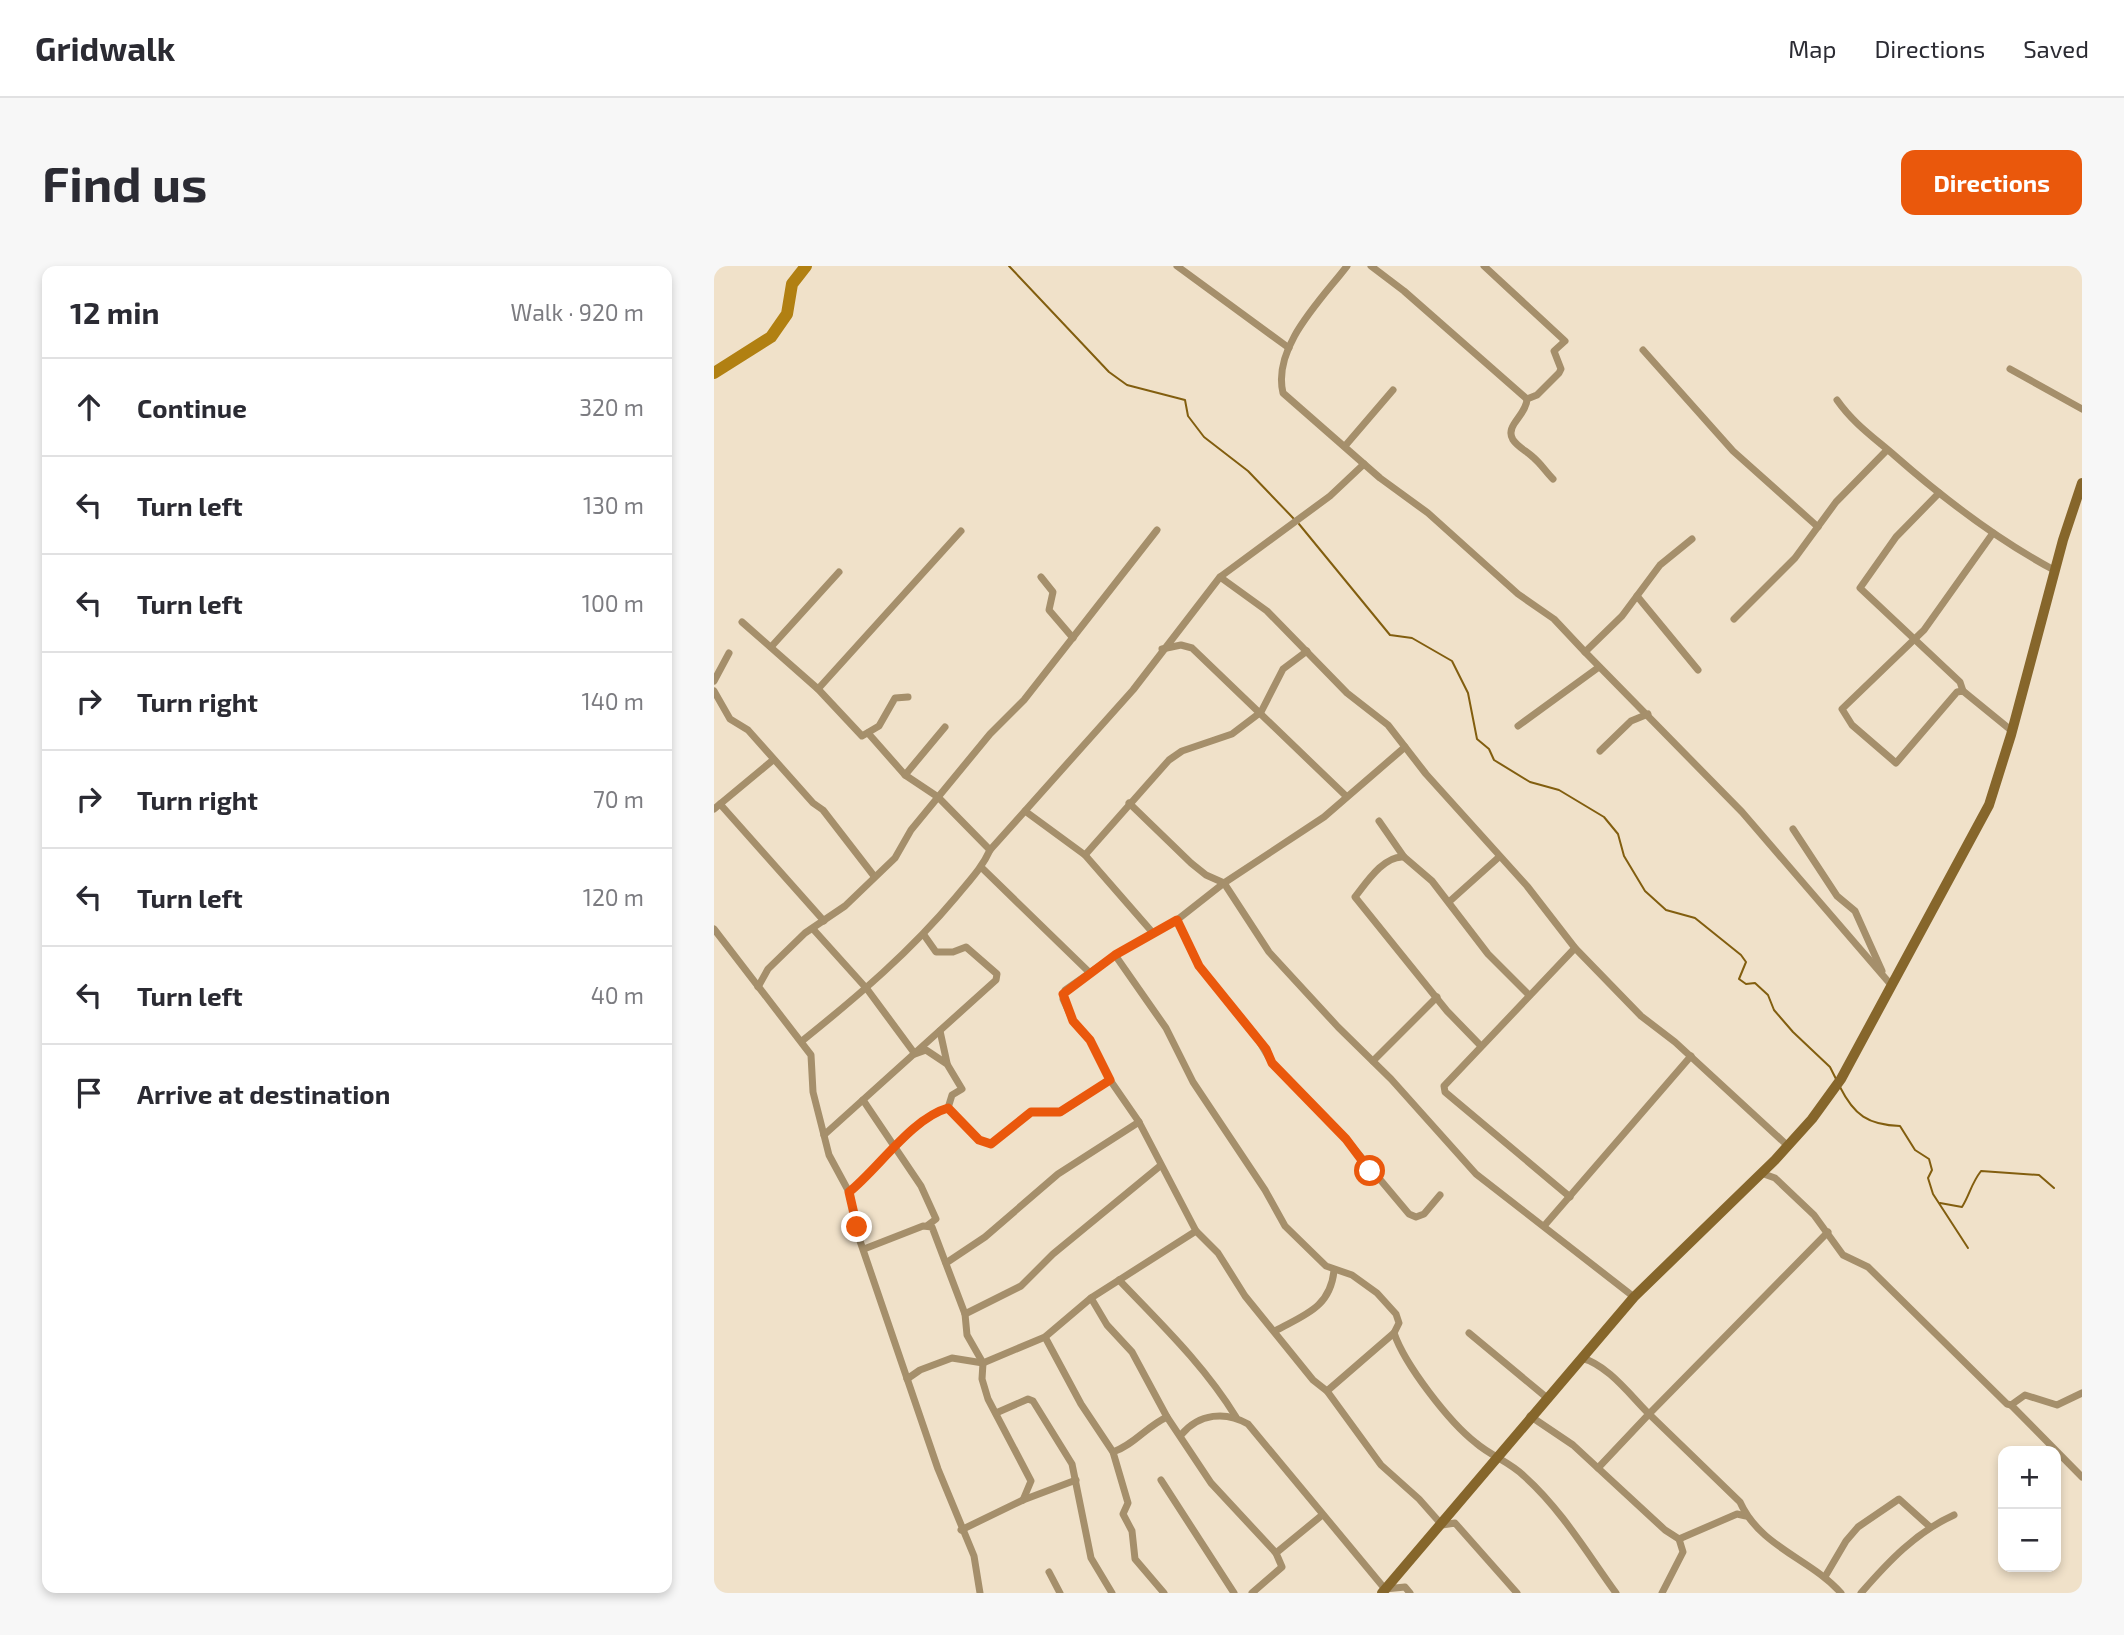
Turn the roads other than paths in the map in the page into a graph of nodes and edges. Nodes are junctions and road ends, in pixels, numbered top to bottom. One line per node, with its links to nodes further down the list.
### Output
1 (1177, 266): 5 (street)
2 (1348, 266): 5 (street)
3 (1371, 266): 9 (street)
4 (1484, 266): 9 (street)
5 (1289, 348): 12 (street)
6 (1643, 350): 18 (street)
7 (2010, 369): 11 (street)
8 (1393, 390): 12 (street)
9 (1527, 399): 15 (street)
10 (1837, 400): 13 (street)
11 (2082, 409)
12 (1345, 446): 14 (street)
13 (1887, 450): 17 (street); 18 (street)
14 (1364, 464): 25 (street); 35 (street)
15 (1553, 479)
16 (2082, 483): 23 (main road)
17 (1939, 494): 21 (street); 30 (street)
18 (1818, 527): 28 (street)
19 (1157, 530): 31 (street)
20 (961, 531): 40 (street)
21 (1993, 533): 23 (street); 30 (street)
22 (1692, 539): 27 (street)
23 (2054, 570): 50 (main road)
24 (839, 572): 32 (street)
25 (1220, 576): 33 (street); 34 (street)
26 (1041, 577): 31 (street)
27 (1637, 596): 35 (street); 38 (street)
28 (1734, 619)
29 (742, 622): 32 (street)
30 (1913, 637): 42 (street); 42 (street)
31 (1073, 638): 44 (street)
32 (771, 647): 40 (street)
33 (1161, 649): 46 (street); 60 (street)
34 (1307, 651): 46 (street); 52 (street)
35 (1585, 652): 37 (street)
36 (729, 653): 39 (street)
37 (1599, 667): 47 (street); 48 (street)
38 (1698, 670)
39 (714, 681)
40 (818, 689): 51 (street)
41 (714, 691): 54 (street)
42 (1963, 691): 50 (street)
43 (908, 697): 51 (street)
44 (1024, 700): 45 (street); 57 (street)
45 (1032, 704)
46 (1261, 712): 56 (street); 58 (street)
47 (1648, 714): 53 (street); 80 (street)
48 (1518, 726)
49 (945, 727): 55 (street)
50 (2012, 731): 82 (main road)
51 (868, 733): 55 (street)
52 (1405, 747): 56 (street); 66 (street)
53 (1600, 751)
54 (772, 760): 59 (street); 68 (street)
55 (905, 775): 57 (street)
56 (1346, 796): 69 (street)
57 (938, 797): 63 (street); 68 (street)
58 (1129, 803): 64 (street); 69 (street)
59 (717, 806): 72 (street)
60 (1025, 811): 63 (street); 64 (street)
61 (1379, 821): 65 (street)
62 (1793, 830): 80 (street)
63 (990, 849): 67 (street)
64 (1085, 855): 75 (street)
65 (1404, 857): 70 (street); 85 (street)
66 (1499, 857): 70 (street); 77 (street)
67 (982, 868): 76 (street); 79 (street)
68 (874, 876): 72 (street)
69 (1224, 883): 71 (street); 91 (street)
70 (1450, 901): 84 (street)
71 (1177, 920): 75 (street); 105 (street)
72 (824, 921): 74 (street)
73 (714, 929): 81 (street)
74 (813, 929): 81 (street); 83 (street)
75 (1153, 933): 78 (street)
76 (924, 935): 83 (street); 86 (street)
77 (1575, 948): 84 (street); 90 (street)
78 (1115, 955): 79 (street); 113 (street)
79 (1090, 973): 93 (street)
80 (1885, 978): 82 (street)
81 (758, 987): 87 (street)
82 (1893, 987): 98 (main road)
83 (867, 989): 87 (street); 89 (street)
84 (1528, 994): 88 (street)
85 (1437, 997): 88 (street); 91 (street)
86 (940, 1031): 89 (street); 92 (street)
87 (802, 1041): 97 (street)
88 (1480, 1045): 106 (street)
89 (915, 1054): 92 (street); 94 (street)
90 (1691, 1056): 98 (street); 106 (street)
91 (1373, 1062): 108 (street)
92 (947, 1064): 95 (street)
93 (1110, 1080): 95 (street); 96 (street)
94 (863, 1100): 97 (street); 99 (street)
95 (948, 1108): 99 (street)
96 (1139, 1122): 101 (street); 112 (street)
97 (824, 1135): 104 (street)
98 (1788, 1146): 100 (main road)
99 (895, 1148): 104 (street); 107 (street)
100 (1775, 1160): 102 (main road); 103 (street)
101 (1160, 1166): 109 (street); 117 (street)
102 (1761, 1174): 103 (street); 115 (main road)
103 (1775, 1178): 110 (street)
104 (849, 1192): 111 (street)
105 (1440, 1195)
106 (1570, 1197): 108 (street)
107 (928, 1225): 111 (street); 112 (street)
108 (1544, 1226): 115 (street)
109 (1196, 1231): 114 (street); 118 (street)
110 (1828, 1232): 128 (street); 130 (street)
111 (864, 1249): 124 (street)
112 (946, 1263): 117 (street)
113 (1334, 1271): 118 (street); 119 (street)
114 (1119, 1280): 116 (street); 133 (street)
115 (1634, 1297): 122 (main road)
116 (1091, 1298): 121 (street); 132 (street)
117 (965, 1314): 123 (street)
118 (1275, 1331): 125 (street)
119 (1394, 1333): 125 (street); 136 (street)
120 (1469, 1333): 127 (street)
121 (1045, 1337): 123 (street); 135 (street)
122 (1580, 1357): 127 (main road); 130 (street)
123 (983, 1363): 124 (street); 129 (street)
124 (907, 1379): 147 (street)
125 (1327, 1391): 145 (street)
126 (2082, 1393): 128 (street)
127 (1546, 1397): 131 (main road)
128 (2011, 1405): 138 (street)
129 (996, 1412): 139 (street); 141 (street)
130 (1648, 1414): 137 (street); 144 (street)
131 (1530, 1416): 136 (main road); 137 (street)
132 (1167, 1417): 134 (street); 135 (street)
133 (1236, 1417): 134 (street); 143 (street)
134 (1181, 1434): 149 (street)
135 (1112, 1452): 156 (street)
136 (1497, 1455): 145 (main road); 161 (street)
137 (1598, 1468): 148 (street)
138 (2082, 1477)
139 (1076, 1480): 141 (street); 155 (street)
140 (1161, 1480): 157 (street)
141 (1023, 1500): 147 (street)
142 (1954, 1515): 146 (street)
143 (1321, 1516): 149 (street); 152 (street)
144 (1746, 1516): 148 (street); 151 (street)
145 (1442, 1525): 152 (main road); 160 (street)
146 (1929, 1526): 151 (street); 164 (street)
147 (961, 1530): 153 (street)
148 (1679, 1539): 162 (street)
149 (1276, 1553): 158 (street)
150 (1049, 1572): 154 (street)
151 (1826, 1575): 163 (street)
152 (1383, 1591): 159 (street)
153 (980, 1593)
154 (1060, 1593)
155 (1112, 1593)
156 (1164, 1593)
157 (1234, 1593)
158 (1252, 1593)
159 (1410, 1593)
160 (1517, 1593)
161 (1616, 1593)
162 (1662, 1593)
163 (1841, 1593)
164 (1861, 1593)

